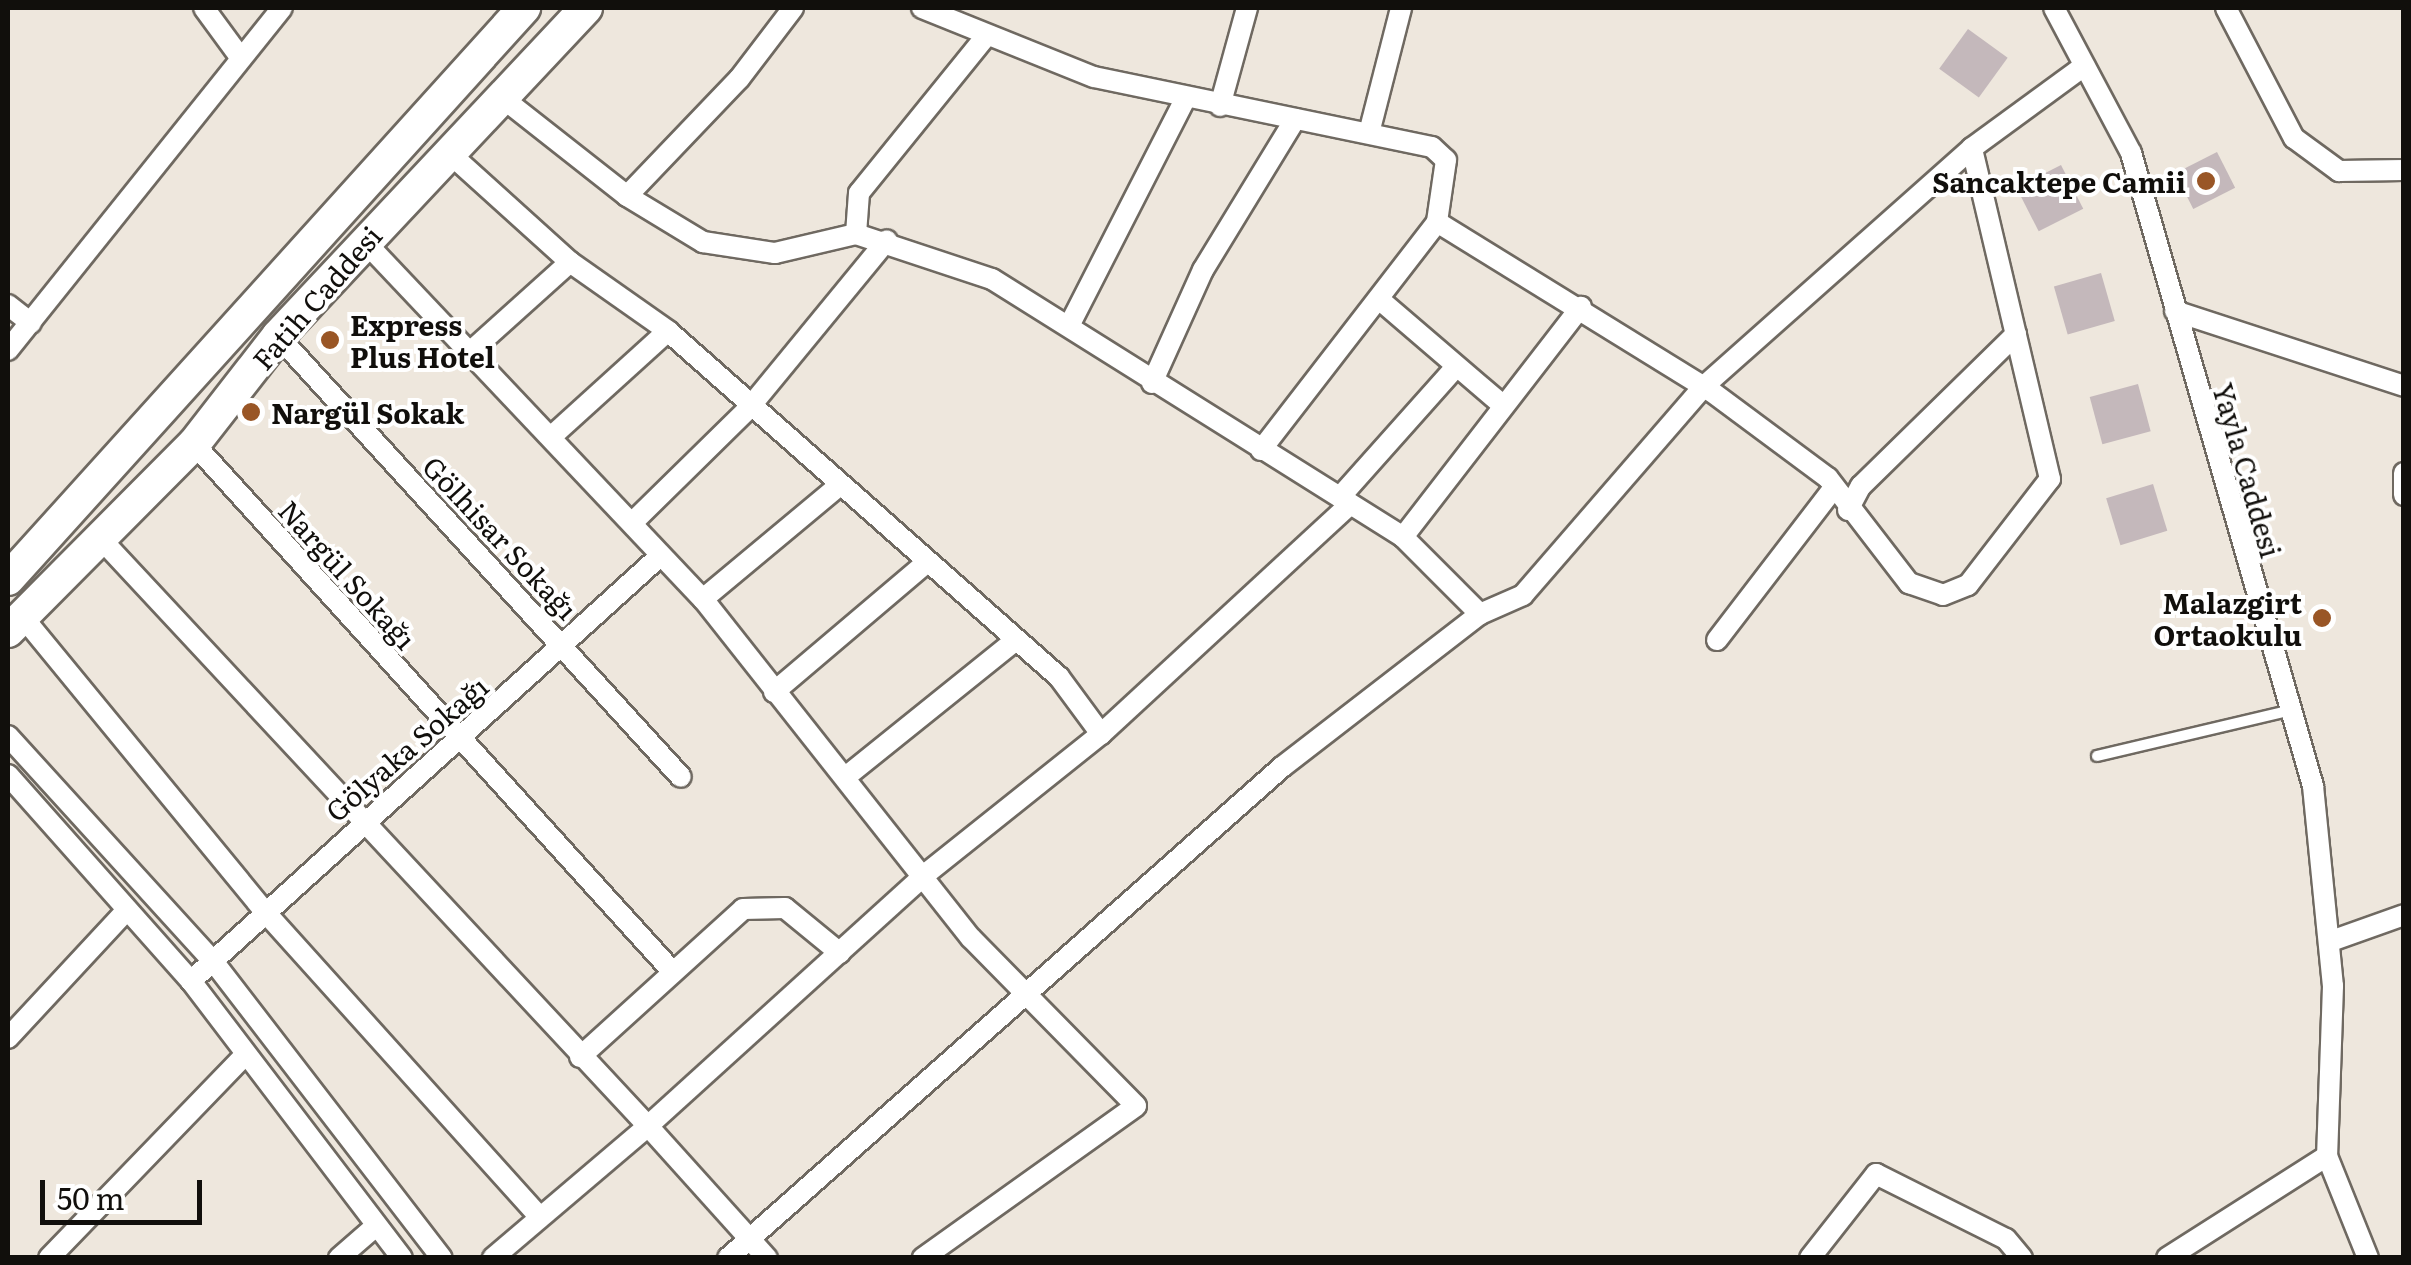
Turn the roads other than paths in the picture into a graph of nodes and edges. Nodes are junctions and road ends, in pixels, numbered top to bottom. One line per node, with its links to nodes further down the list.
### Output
1 (204, 8): 12 (street)
2 (282, 8): 12 (street)
3 (524, 8): 59 (main road, Fatih Caddesi)
4 (586, 8): 14 (main road, Fatih Caddesi)
5 (793, 8): 22 (street)
6 (922, 8): 11 (street)
7 (1247, 8): 16 (street)
8 (1401, 8): 18 (street)
9 (2054, 8): 13 (street, Yayla Caddesi)
10 (2226, 8): 21 (street)
11 (986, 36): 15 (street); 24 (street)
12 (240, 56): 32 (street)
13 (2084, 66): 19 (street); 31 (street, Yayla Caddesi)
14 (500, 96): 20 (main road, Fatih Caddesi); 22 (street)
15 (1185, 99): 16 (street); 33 (street)
16 (1220, 106): 17 (street)
17 (1295, 119): 18 (street); 40 (street)
18 (1370, 130): 23 (street)
19 (1972, 148): 35 (street); 42 (street)
20 (447, 151): 26 (main road, Fatih Caddesi); 27 (street)
21 (2404, 170)
22 (626, 196): 24 (street)
23 (1437, 222): 28 (street); 30 (street)
24 (856, 234): 25 (street)
25 (887, 240): 33 (street); 44 (street)
26 (365, 242): 36 (main road, Fatih Caddesi); 38 (street)
27 (570, 262): 34 (street); 38 (street)
28 (1380, 300): 39 (street); 47 (street)
29 (8, 304): 32 (street)
30 (1580, 307): 42 (street); 43 (street)
31 (2174, 312): 41 (street); 67 (street, Yayla Caddesi)
32 (32, 323): 37 (street)
33 (1069, 326): 40 (street)
34 (668, 332): 44 (street); 45 (street)
35 (2016, 334): 53 (street); 53 (street)
36 (278, 336): 46 (main road, Fatih Caddesi); 65 (street, Gölhisar Sokağı)
37 (8, 350)
38 (469, 353): 45 (street)
39 (1456, 367): 43 (street); 52 (street)
40 (1152, 384): 47 (street)
41 (2404, 386)
42 (1703, 387): 50 (street); 61 (street)
43 (1500, 402): 55 (street)
44 (749, 408): 49 (street); 54 (street)
45 (552, 436): 54 (street)
46 (194, 444): 56 (main road, Fatih Caddesi); 70 (street, Nargül Sokağı)
47 (1260, 450): 52 (street)
48 (2404, 472): 51 (street)
49 (836, 488): 58 (street); 60 (street)
50 (1832, 490): 53 (street); 64 (street)
51 (2404, 495)
52 (1344, 501): 55 (street); 68 (street)
53 (1848, 510)
54 (632, 523): 57 (street)
55 (1404, 537): 61 (street)
56 (100, 538): 62 (main road, Fatih Caddesi); 75 (street)
57 (659, 556): 60 (street); 65 (street, Gölyaka Sokağı)
58 (925, 564): 63 (street); 66 (street)
59 (8, 579)
60 (703, 599): 66 (street)
61 (1480, 614): 85 (street)
62 (14, 624): 78 (street)
63 (1016, 640): 68 (street); 73 (street)
64 (1718, 640)
65 (562, 642): 70 (street, Gölyaka Sokağı); 74 (street, Gölhisar Sokağı)
66 (774, 692): 73 (street)
67 (2290, 710): 71 (lane); 80 (street, Yayla Caddesi)
68 (1101, 734): 76 (street)
69 (8, 736): 82 (street)
70 (460, 740): 75 (street, Gölyaka Sokağı); 83 (street, Nargül Sokağı)
71 (2098, 756)
72 (8, 775): 77 (street)
73 (848, 775): 76 (street)
74 (681, 777)
75 (361, 822): 78 (street, Gölyaka Sokağı); 88 (street)
76 (928, 872): 81 (street); 85 (street)
77 (127, 910): 84 (street); 86 (street)
78 (266, 913): 82 (street, Gölyaka Sokağı); 91 (street)
79 (2404, 916): 80 (street)
80 (2331, 941): 90 (street, Yayla Caddesi)
81 (840, 953): 83 (street); 89 (street)
82 (213, 961): 84 (street, Gölyaka Sokağı); 97 (street)
83 (672, 972): 88 (street)
84 (191, 982): 87 (street)
85 (1025, 1000): 93 (street); 101 (street)
86 (8, 1038)
87 (244, 1056): 92 (street); 94 (street)
88 (580, 1057): 89 (street)
89 (648, 1126): 91 (street); 93 (street)
90 (2327, 1156): 104 (street); 105 (street, Yayla Caddesi)
91 (539, 1216): 98 (street)
92 (376, 1226): 95 (street); 96 (street)
93 (755, 1236): 99 (street); 100 (street)
94 (49, 1258)
95 (339, 1258)
96 (402, 1258)
97 (442, 1258)
98 (493, 1258)
99 (728, 1258)
100 (768, 1258)
101 (923, 1258)
102 (1810, 1258): 103 (street)
103 (2022, 1258)
104 (2167, 1258)
105 (2368, 1258)

